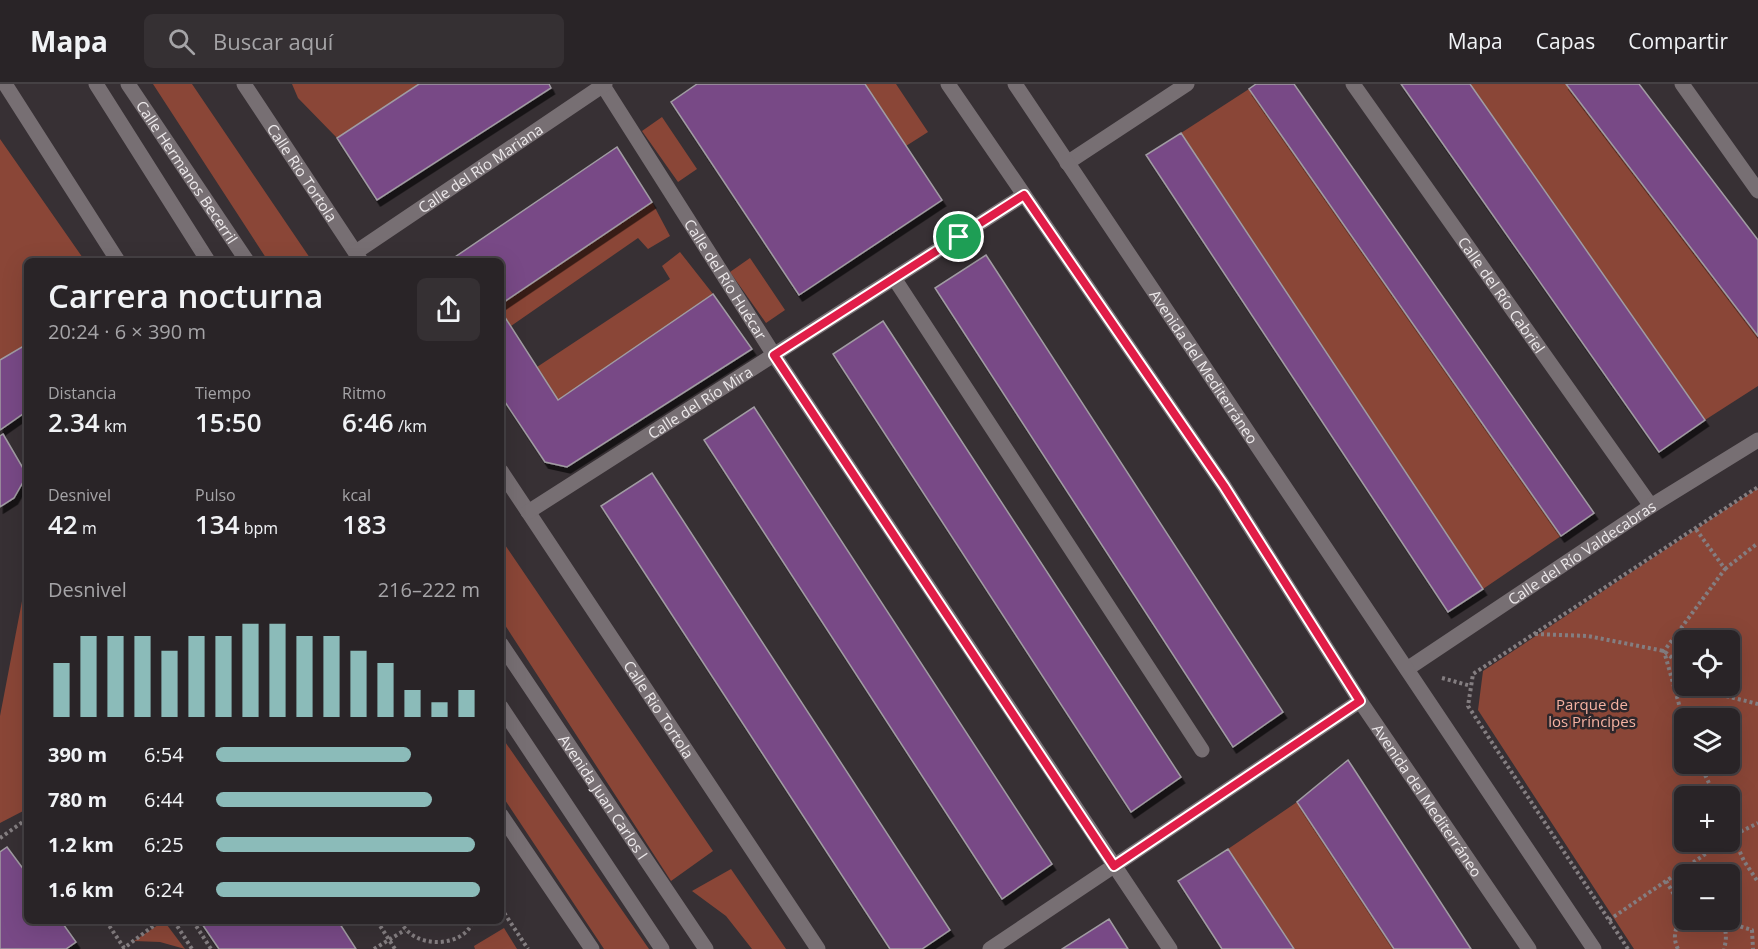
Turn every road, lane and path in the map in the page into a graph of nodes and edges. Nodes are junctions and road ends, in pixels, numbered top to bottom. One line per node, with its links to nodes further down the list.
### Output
1 (5, 84): 15 (street)
2 (96, 84): 16 (street, Calle Hermanos Becerril)
3 (128, 84): 17 (street, Calle Hermanos Becerril)
4 (244, 84): 14 (street, Calle Rio Tortola)
5 (603, 84): 14 (street, Calle del Río Mariana); 19 (street, Calle del Río Huécar)
6 (948, 84): 13 (street, Avenida del Mediterráneo)
7 (1016, 84): 11 (street, Avenida del Mediterráneo)
8 (1187, 84): 11 (street)
9 (1353, 84): 23 (street, Calle del Río Cabriel)
10 (1682, 84): 12 (street)
11 (1067, 164): 32 (street, Avenida del Mediterráneo)
12 (1758, 191)
13 (1024, 195): 18 (street, Calle del Río Mira); 34 (street, Avenida del Mediterráneo)
14 (358, 257)
15 (116, 258)
16 (206, 258)
17 (245, 258)
18 (894, 278): 19 (street, Calle del Río Mira); 38 (street)
19 (774, 355): 24 (street, Calle del Río Mira); 46 (street, Calle del Río Huécar)
20 (1758, 440): 23 (street, Calle del Río Valdecabras)
21 (504, 476): 24 (street, Calle Rio Tortola)
22 (1758, 487): 25 (path)
23 (1651, 506): 32 (street, Calle del Río Valdecabras)
24 (528, 512): 76 (street, Calle Rio Tortola)
25 (1695, 528): 27 (path); 28 (path)
26 (1758, 543): 27 (path)
27 (1725, 569): 30 (path)
28 (1534, 634): 30 (path); 51 (path)
29 (504, 648): 75 (street, Avenida Juan Carlos I)
30 (1664, 651): 31 (path); 36 (path)
31 (1674, 660)
32 (1407, 669): 79 (street, Avenida del Mediterráneo)
33 (1726, 696): 35 (path)
34 (1360, 701): 46 (street); 78 (street, Avenida del Mediterráneo)
35 (1758, 704)
36 (1680, 708)
37 (504, 712): 74 (street)
38 (1202, 750)
39 (504, 819): 73 (street)
40 (24, 821): 43 (path)
41 (1758, 824): 42 (path)
42 (1740, 832)
43 (0, 838)
44 (1708, 852): 47 (path)
45 (1739, 852): 48 (path)
46 (1114, 866): 66 (street); 77 (street, Calle del Río Huécar)
47 (1666, 881): 49 (path); 51 (path)
48 (1758, 882)
49 (1674, 894)
50 (504, 913): 72 (path)
51 (1609, 920): 80 (path)
52 (108, 924): 67 (path)
53 (156, 924): 67 (path)
54 (176, 924): 68 (path)
55 (195, 924): 69 (path)
56 (379, 924): 63 (path)
57 (402, 924): 60 (path)
58 (472, 924): 65 (path)
59 (1740, 926): 83 (path)
60 (405, 930): 63 (path); 64 (path)
61 (1676, 930): 81 (path)
62 (1725, 930): 82 (path)
63 (389, 940): 70 (path); 71 (path)
64 (418, 944)
65 (456, 944)
66 (999, 947)
67 (124, 949)
68 (192, 949)
69 (211, 949)
70 (374, 949)
71 (395, 949)
72 (528, 949)
73 (592, 949)
74 (662, 949)
75 (706, 949)
76 (818, 949)
77 (1170, 949)
78 (1529, 949)
79 (1594, 949)
80 (1628, 949)
81 (1678, 949)
82 (1724, 949)
83 (1753, 949)

